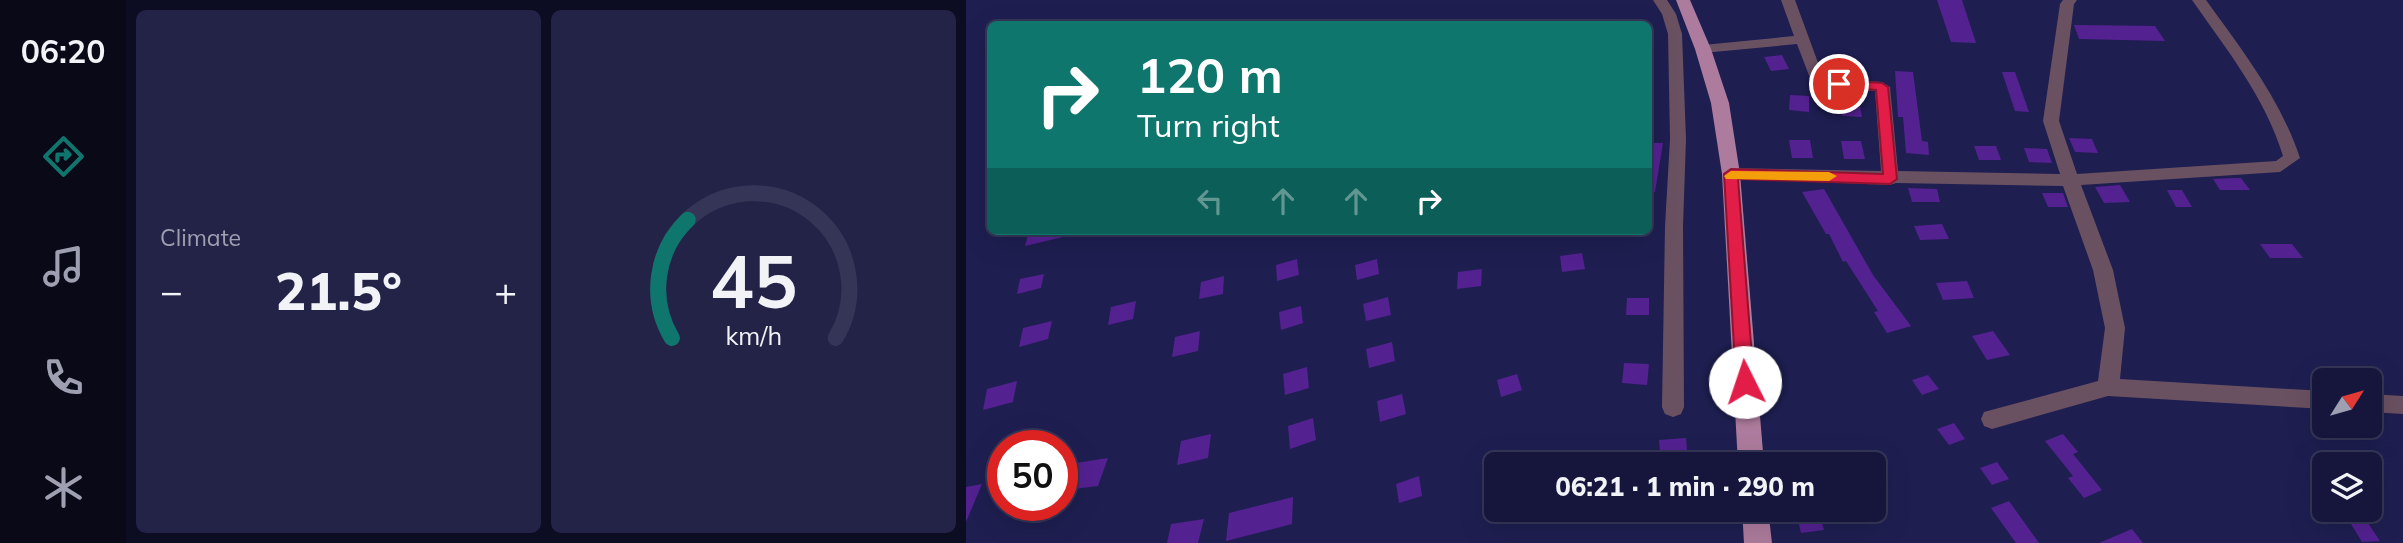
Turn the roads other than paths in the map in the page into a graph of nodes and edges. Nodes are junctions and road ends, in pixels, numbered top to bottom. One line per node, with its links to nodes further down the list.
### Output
1 (1660, 0): 15 (street)
2 (1683, 0): 7 (main road)
3 (1788, 0): 6 (street)
4 (2070, 0): 10 (street)
5 (2199, 0): 10 (street)
6 (1802, 39): 7 (street); 9 (street)
7 (1703, 49): 8 (main road)
8 (1731, 174): 9 (street); 17 (main road)
9 (1890, 179): 10 (street)
10 (2073, 180): 11 (street)
11 (2108, 387): 12 (street); 16 (street)
12 (2312, 399)
13 (2382, 404): 14 (street)
14 (2403, 405)
15 (1673, 407)
16 (1992, 419)
17 (1750, 452)
18 (1756, 522): 19 (main road)
19 (1758, 543)

